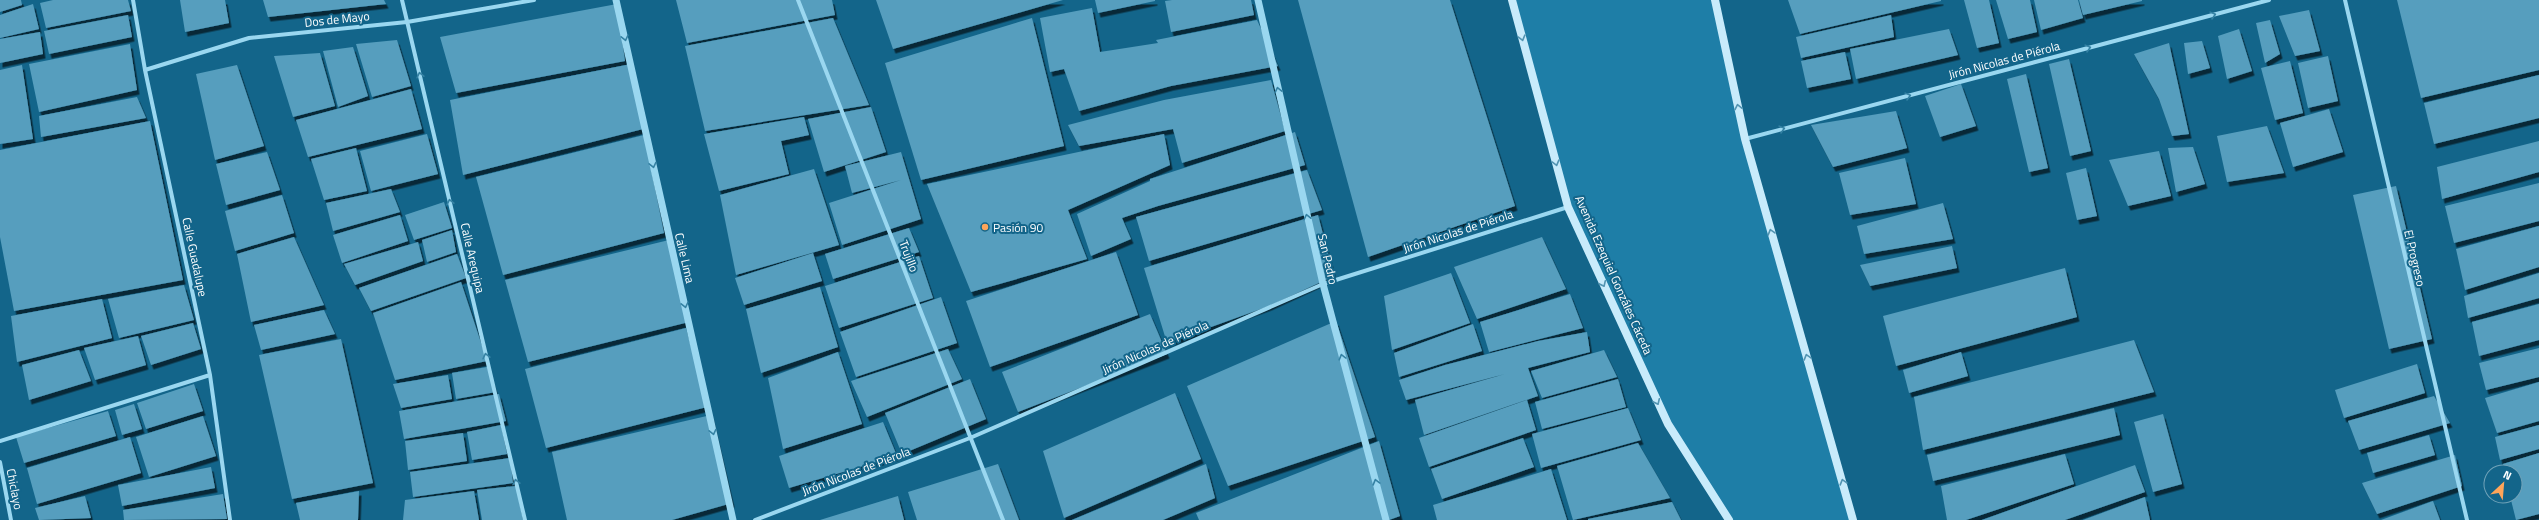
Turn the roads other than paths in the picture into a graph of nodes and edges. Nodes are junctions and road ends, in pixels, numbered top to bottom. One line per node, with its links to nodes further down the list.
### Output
1 (133, 0): 12 (street, Calle Guadalupe)
2 (402, 0): 11 (street, Calle Arequipa)
3 (534, 0): 11 (street, Dos de Mayo)
4 (616, 0): 23 (street, Calle Lima, one-way to 23)
5 (798, 0): 17 (street, Trujillo)
6 (1258, 0): 15 (street, San Pedro, one-way to 6)
7 (1512, 0): 14 (main road, Avenida Ezequiel Gonzáles Cáceda, one-way to 14)
8 (1715, 0): 13 (main road, one-way to 8)
9 (2269, 0): 13 (street, Jirón Nicolas de Piérola, one-way to 9)
10 (2345, 0): 29 (street, El Progreso)
11 (407, 22): 12 (street, Dos de Mayo); 22 (street, Calle Arequipa, one-way to 11)
12 (145, 70): 16 (street, Calle Guadalupe)
13 (1745, 139): 28 (main road, one-way to 13)
14 (1568, 207): 15 (street, Jirón Nicolas de Piérola); 27 (main road, Avenida Ezequiel Gonzáles Cáceda, one-way to 27)
15 (1323, 284): 17 (street, Jirón Nicolas de Piérola); 26 (street, San Pedro, one-way to 15)
16 (210, 375): 18 (street); 21 (street, Calle Guadalupe)
17 (970, 438): 24 (street, Jirón Nicolas de Piérola); 25 (street, Trujillo)
18 (0, 441)
19 (0, 462): 20 (street, Chiclayo)
20 (11, 520)
21 (230, 520)
22 (525, 520)
23 (733, 520)
24 (755, 520)
25 (1002, 520)
26 (1386, 520)
27 (1729, 520)
28 (1853, 520)
29 (2467, 520)

